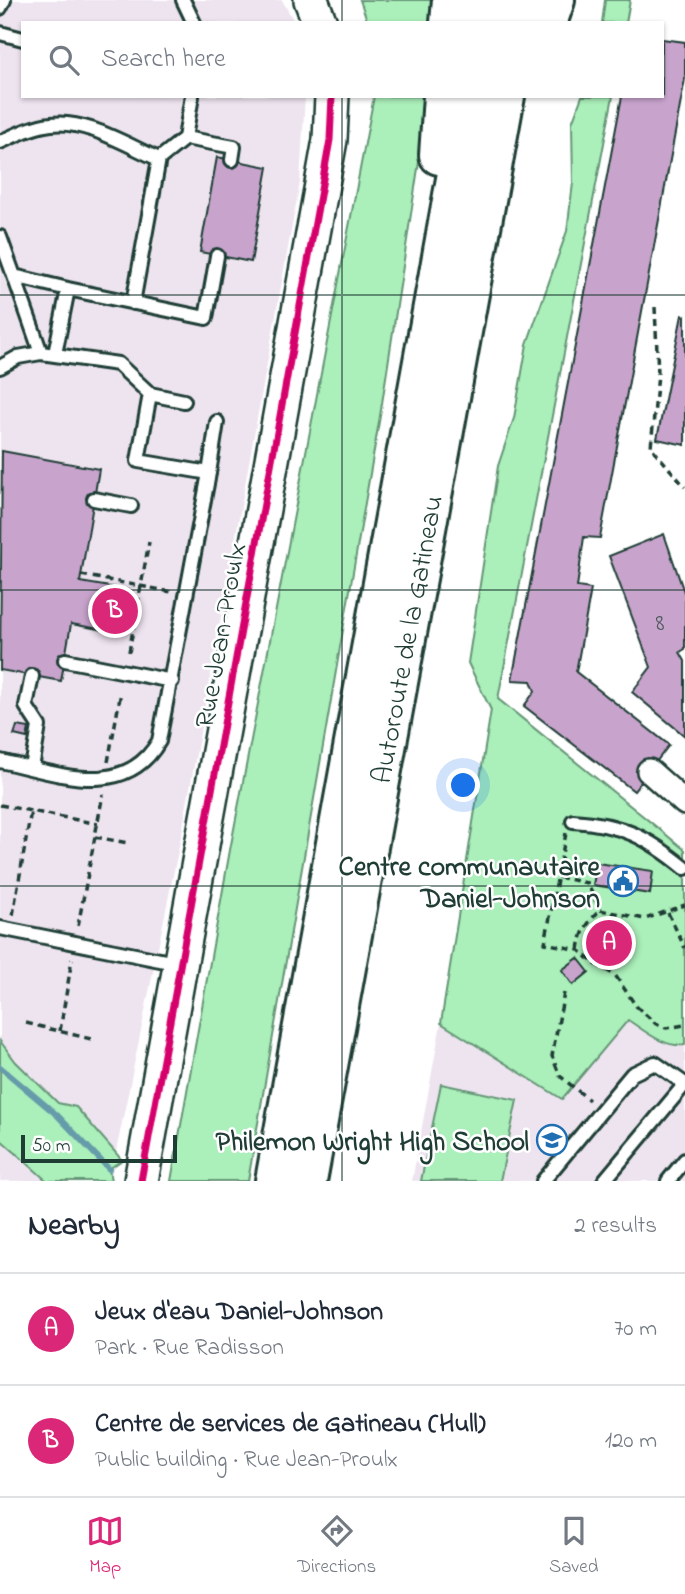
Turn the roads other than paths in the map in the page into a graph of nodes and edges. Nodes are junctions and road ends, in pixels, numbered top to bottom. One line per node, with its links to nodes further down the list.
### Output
1 (4, 0): 8 (lane)
2 (183, 0): 9 (lane)
3 (311, 0): 10 (street)
4 (452, 0): 11 (highway)
5 (489, 0): 12 (highway)
6 (522, 0): 13 (highway)
7 (555, 0): 14 (highway)
8 (0, 8)
9 (193, 21)
10 (319, 21)
11 (450, 21)
12 (485, 21)
13 (518, 21)
14 (548, 21)
15 (0, 33): 16 (lane)
16 (21, 38)
17 (192, 98): 23 (lane)
18 (332, 98): 53 (street, Rue Jean-Proulx)
19 (443, 98): 35 (highway)
20 (471, 98): 35 (highway, Autoroute de la Gatineau)
21 (505, 98): 27 (highway, Autoroute de la Gatineau)
22 (518, 98): 27 (highway)
23 (185, 138): 25 (lane); 26 (lane)
24 (0, 142): 25 (lane)
25 (159, 159): 32 (lane)
26 (232, 160)
27 (490, 176): 58 (highway, Autoroute de la Gatineau)
28 (0, 237): 30 (lane)
29 (217, 256): 32 (lane)
30 (14, 276): 31 (lane); 33 (lane)
31 (68, 289): 32 (lane); 34 (lane)
32 (133, 303)
33 (41, 353): 34 (lane); 36 (lane)
34 (55, 354): 37 (lane)
35 (423, 360): 57 (highway, Autoroute de la Gatineau)
36 (0, 367)
37 (150, 394): 38 (lane); 40 (lane)
38 (184, 401)
39 (217, 422): 40 (lane)
40 (209, 473): 45 (lane)
41 (94, 499): 42 (lane)
42 (131, 506)
43 (65, 660): 45 (lane)
44 (32, 676): 47 (lane)
45 (172, 681): 47 (lane)
46 (0, 761): 47 (lane)
47 (32, 768)
48 (649, 771): 49 (street)
49 (685, 803)
50 (573, 821): 51 (lane)
51 (685, 868)
52 (0, 928): 53 (lane)
53 (181, 964): 56 (street, Rue Jean-Proulx)
54 (685, 1084): 59 (lane); 60 (lane)
55 (685, 1160): 61 (lane)
56 (141, 1181)
57 (275, 1181)
58 (307, 1181)
59 (542, 1181)
60 (604, 1181)
61 (668, 1181)

